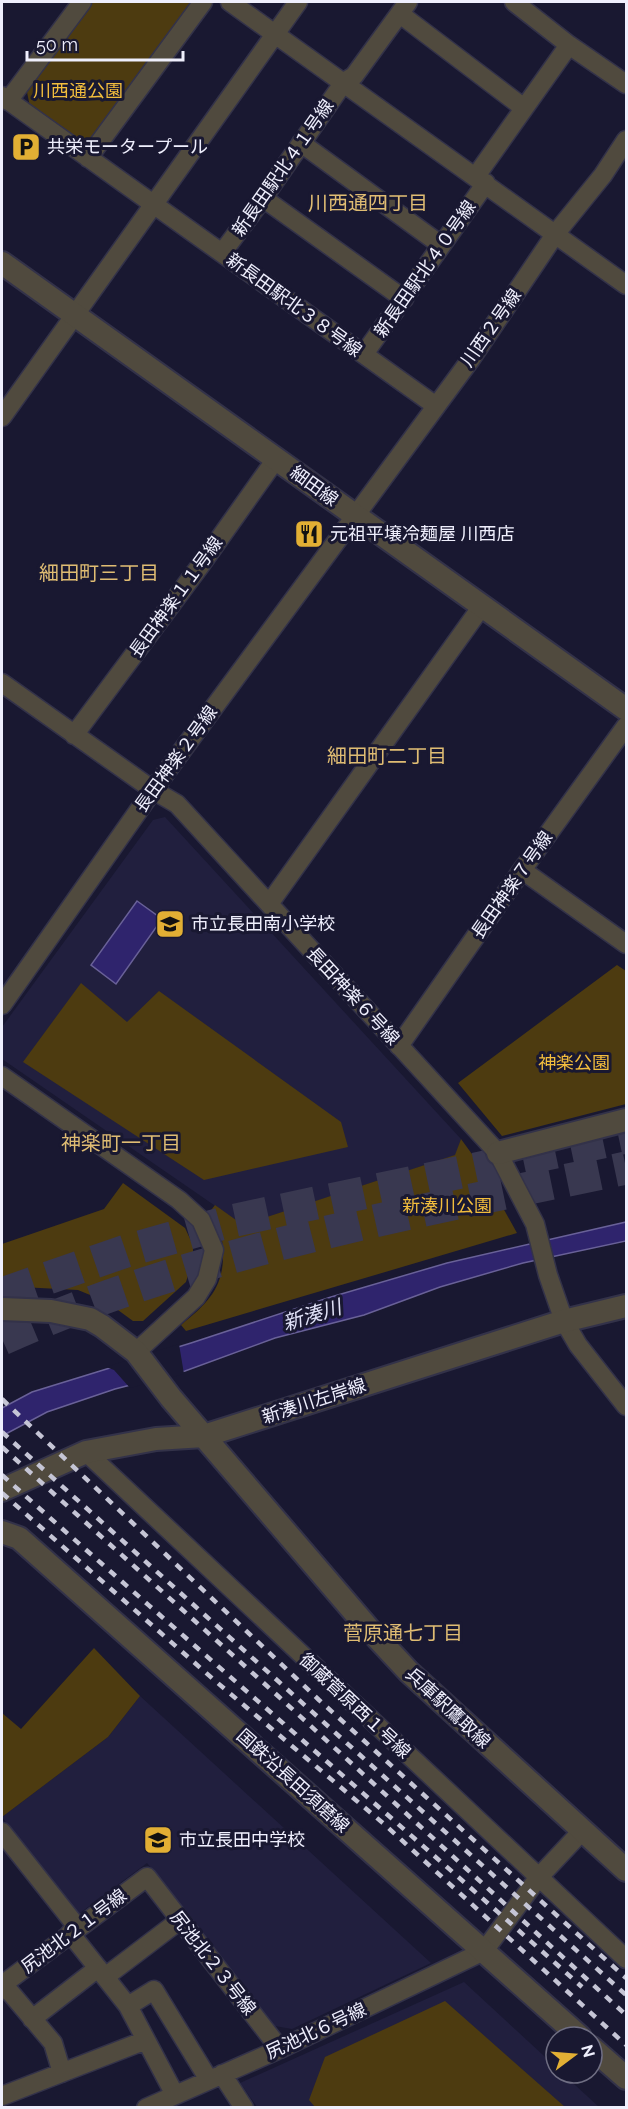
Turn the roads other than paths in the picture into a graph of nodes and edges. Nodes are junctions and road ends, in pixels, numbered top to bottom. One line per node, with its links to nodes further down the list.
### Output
1 (82, 2): 11 (street)
2 (203, 2): 15 (street)
3 (230, 2): 7 (street)
4 (298, 2): 7 (street)
5 (522, 4): 8 (street)
6 (404, 8): 9 (street, 新長田駅北４１号線); 12 (street)
7 (276, 34): 9 (street); 18 (street)
8 (569, 45): 10 (street); 12 (street, 新長田駅北４０号線)
9 (344, 82): 14 (street, 新長田駅北４１号線); 16 (street)
10 (627, 84)
11 (5, 98): 15 (street, 新長田駅北３８号線)
12 (524, 108): 16 (street, 新長田駅北４０号線)
13 (627, 140): 19 (street, 川西２号線)
14 (301, 142): 17 (street, 新長田駅北４１号線); 20 (street)
15 (88, 158): 18 (street, 新長田駅北３８号線)
16 (481, 179): 19 (street); 20 (street, 新長田駅北４０号線)
17 (263, 198): 21 (street, 新長田駅北４１号線); 24 (street)
18 (152, 203): 21 (street, 新長田駅北３８号線); 25 (street)
19 (556, 233): 23 (street); 27 (street, 川西２号線)
20 (441, 245): 24 (street, 新長田駅北４０号線)
21 (222, 253): 26 (street, 新長田駅北３８号線)
22 (2, 263): 25 (street, 細田線)
23 (627, 285)
24 (404, 299): 26 (street, 新長田駅北４０号線)
25 (75, 315): 28 (street); 29 (street, 細田線)
26 (364, 354): 27 (street, 新長田駅北３８号線)
27 (436, 406): 30 (street, 川西２号線)
28 (2, 417)
29 (276, 459): 30 (street, 細田線); 35 (street, 長田神楽１１号線)
30 (355, 516): 31 (street, 細田線); 36 (street, 長田神楽２号線)
31 (482, 606): 33 (street, 細田線); 38 (street)
32 (2, 682): 35 (street, 長田神楽６号線)
33 (627, 709)
34 (627, 726): 37 (street, 長田神楽７号線)
35 (74, 735): 36 (street, 長田神楽６号線)
36 (153, 790): 38 (street, 長田神楽６号線); 40 (street, 長田神楽２号線)
37 (522, 870): 39 (street); 41 (street, 長田神楽７号線)
38 (269, 904): 41 (street, 長田神楽６号線)
39 (627, 944)
40 (2, 1005)
41 (399, 1046): 44 (street, 長田神楽６号線)
42 (2, 1076): 48 (street)
43 (627, 1120): 44 (street)
44 (498, 1153): 47 (street, 長田神楽６号線)
45 (627, 1306): 47 (street, 新湊川左岸線)
46 (2, 1309): 48 (street)
47 (564, 1321): 49 (street, 長田神楽６号線); 50 (street, 新湊川左岸線)
48 (137, 1354): 50 (street, 兵庫駅鷹取線)
49 (627, 1406)
50 (204, 1436): 51 (street, 新湊川左岸線); 54 (street, 兵庫駅鷹取線)
51 (86, 1452): 52 (street, 新湊川左岸線); 58 (street, 御蔵菅原西１号線)
52 (2, 1490)
53 (2, 1532): 61 (street, 国鉄沿長田須磨線)
54 (583, 1830): 56 (street, 兵庫駅鷹取線); 58 (street)
55 (2, 1832): 60 (street)
56 (627, 1870)
57 (147, 1877): 59 (street, 尻池北２３号線); 60 (street, 尻池北２１号線)
58 (538, 1878): 61 (street); 62 (street, 御蔵菅原西１号線)
59 (180, 1920): 63 (street); 69 (street, 尻池北２３号線)
60 (74, 1930): 63 (street); 64 (street, 尻池北２１号線)
61 (484, 1951): 67 (street, 国鉄沿長田須磨線); 69 (street, 尻池北６号線)
62 (627, 1959)
63 (101, 1972): 65 (street); 66 (street)
64 (2, 1986): 66 (street)
65 (128, 2006): 68 (street); 72 (street)
66 (32, 2019): 71 (street)
67 (567, 2025)
68 (146, 2040): 71 (street); 74 (street)
69 (280, 2049): 72 (street, 尻池北６号線)
70 (604, 2059): 73 (street)
71 (62, 2073): 75 (street)
72 (215, 2077): 74 (street, 尻池北６号線); 77 (street)
73 (627, 2079)
74 (175, 2095): 76 (street, 尻池北６号線)
75 (2, 2096)
76 (146, 2108)
77 (244, 2108)

